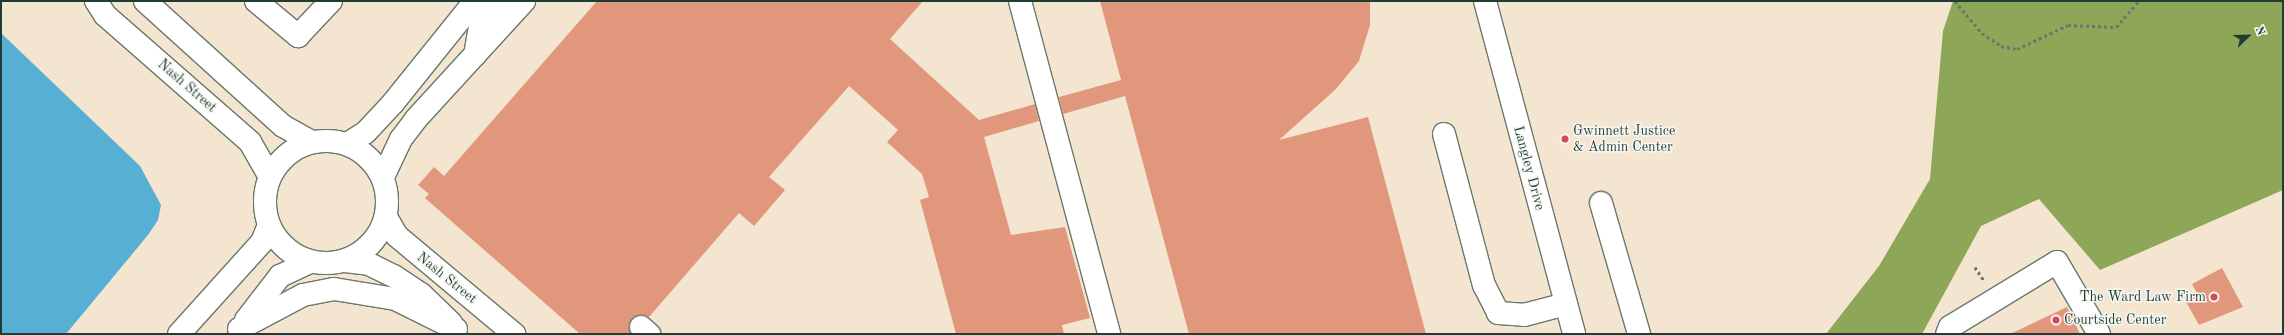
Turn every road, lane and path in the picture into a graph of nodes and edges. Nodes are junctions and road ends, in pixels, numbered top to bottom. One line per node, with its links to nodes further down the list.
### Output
1 (96, 1): 16 (street, Nash Street)
2 (145, 1): 14 (street)
3 (256, 1): 4 (street)
4 (331, 1)
5 (475, 1): 15 (street)
6 (499, 1): 12 (street)
7 (524, 1): 12 (street)
8 (1020, 1): 30 (street)
9 (1485, 1): 25 (street, Langley Drive)
10 (1955, 1): 11 (path)
11 (2139, 1)
12 (475, 55): 17 (street)
13 (1444, 134): 25 (street)
14 (312, 142): 15 (street); 16 (street)
15 (347, 144): 17 (street)
16 (270, 177): 20 (street)
17 (383, 177): 19 (street)
18 (1601, 203): 32 (street)
19 (386, 217): 21 (street); 29 (street, Nash Street)
20 (269, 225): 22 (street); 28 (street)
21 (345, 261): 22 (street); 27 (street, Nash Street)
22 (310, 262): 26 (street)
23 (1975, 267): 24 (path)
24 (1982, 276)
25 (1566, 304): 31 (street, Langley Drive)
26 (237, 331): 27 (street)
27 (459, 331)
28 (179, 334)
29 (514, 334)
30 (1109, 334)
31 (1574, 334)
32 (1639, 334)
33 (1947, 334): 34 (street)
34 (2099, 334)

